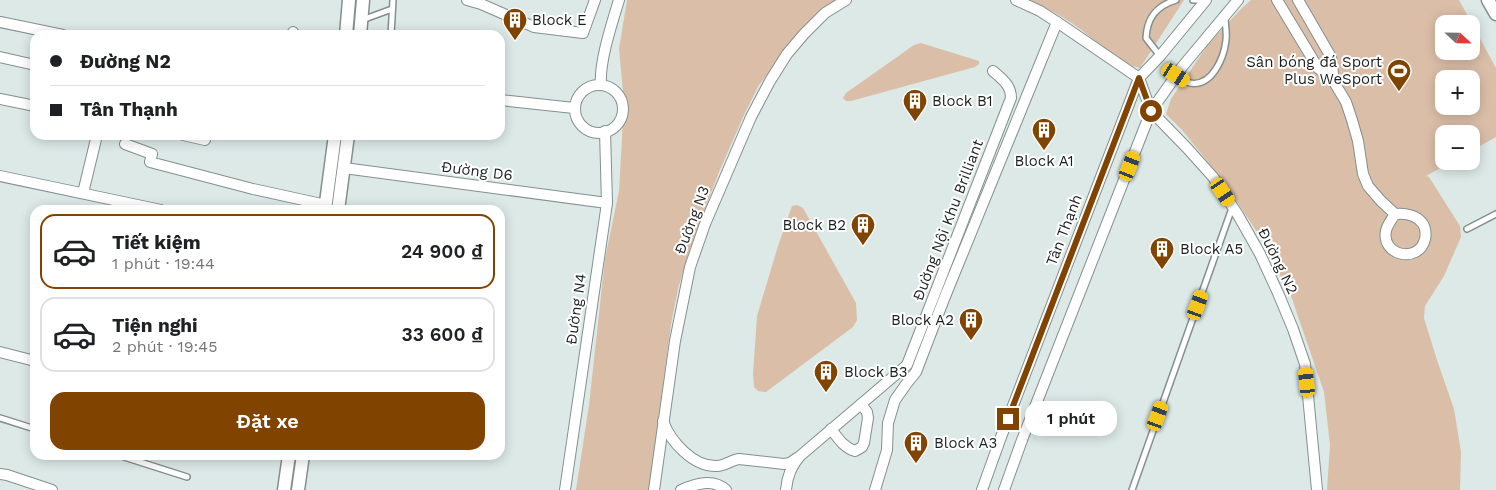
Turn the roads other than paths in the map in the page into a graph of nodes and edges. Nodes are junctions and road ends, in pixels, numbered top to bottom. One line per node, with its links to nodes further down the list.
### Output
1 (349, 0): 23 (street)
2 (363, 0): 19 (street)
3 (393, 0): 16 (lane)
4 (467, 0): 5 (street)
5 (595, 0)
6 (619, 0): 33 (street)
7 (846, 0): 59 (street, Đường N3)
8 (1016, 0): 21 (street)
9 (1176, 0): 26 (lane)
10 (1193, 0): 11 (lane)
11 (1206, 0): 26 (street, Tân Thạnh)
12 (1277, 0): 32 (street)
13 (1298, 0): 32 (street)
14 (1488, 0): 17 (street)
15 (1231, 2): 18 (street)
16 (392, 9): 19 (lane); 25 (lane)
17 (1496, 14)
18 (1224, 15): 30 (street); 30 (lane)
19 (361, 20): 24 (street)
20 (0, 22): 22 (street)
21 (1057, 22): 31 (street); 79 (street)
22 (39, 30)
23 (346, 30)
24 (360, 30)
25 (391, 30)
26 (1160, 56): 31 (street, Tân Thạnh)
27 (0, 57): 28 (street)
28 (30, 64)
29 (993, 71): 57 (street, Đường Nội Khu Brilliant)
30 (1176, 75): 38 (street)
31 (1139, 78): 38 (street, Đường N2); 80 (street, Tân Thạnh)
32 (1334, 82): 52 (street)
33 (601, 85): 37 (street); 39 (street)
34 (0, 99): 36 (street)
35 (505, 101): 37 (street)
36 (30, 105)
37 (574, 108): 39 (street)
38 (1151, 111): 51 (street, Đường N2); 81 (street)
39 (605, 131): 47 (street, Đường N4)
40 (96, 140): 46 (street)
41 (335, 140): 44 (street)
42 (346, 140): 44 (street)
43 (125, 144): 49 (street)
44 (337, 167): 47 (street, Đường D6); 50 (street)
45 (0, 176): 46 (street)
46 (83, 193): 48 (street)
47 (607, 203): 75 (street, Đường N4)
48 (138, 205)
49 (318, 205)
50 (331, 205)
51 (1233, 207): 82 (lane); 83 (street, Đường N2)
52 (1395, 214): 52 (street)
53 (1496, 214): 54 (lane)
54 (1468, 229)
55 (0, 352): 56 (street)
56 (30, 359)
57 (861, 404): 61 (street, Đường Nội Khu Brilliant); 61 (street)
58 (0, 418): 60 (lane)
59 (663, 419): 66 (street, Đường Nội Khu Brilliant); 76 (street, Đường N3)
60 (30, 427)
61 (831, 429): 62 (street, Đường Nội Khu Brilliant)
62 (800, 456): 67 (street, Đường Nội Khu Brilliant); 69 (street, Đường Nội Khu Brilliant)
63 (134, 460): 70 (lane)
64 (288, 460): 73 (street)
65 (302, 460): 74 (street)
66 (729, 463): 67 (street, Đường Nội Khu Brilliant); 71 (street)
67 (780, 464): 69 (street)
68 (0, 474): 72 (street)
69 (789, 475): 78 (street, Đường Nội Khu Brilliant)
70 (187, 477)
71 (726, 489): 77 (street)
72 (52, 490)
73 (284, 490)
74 (298, 490)
75 (566, 490)
76 (654, 490)
77 (681, 490)
78 (786, 490)
79 (875, 490)
80 (982, 490)
81 (1004, 490)
82 (1132, 490)
83 (1317, 490)

